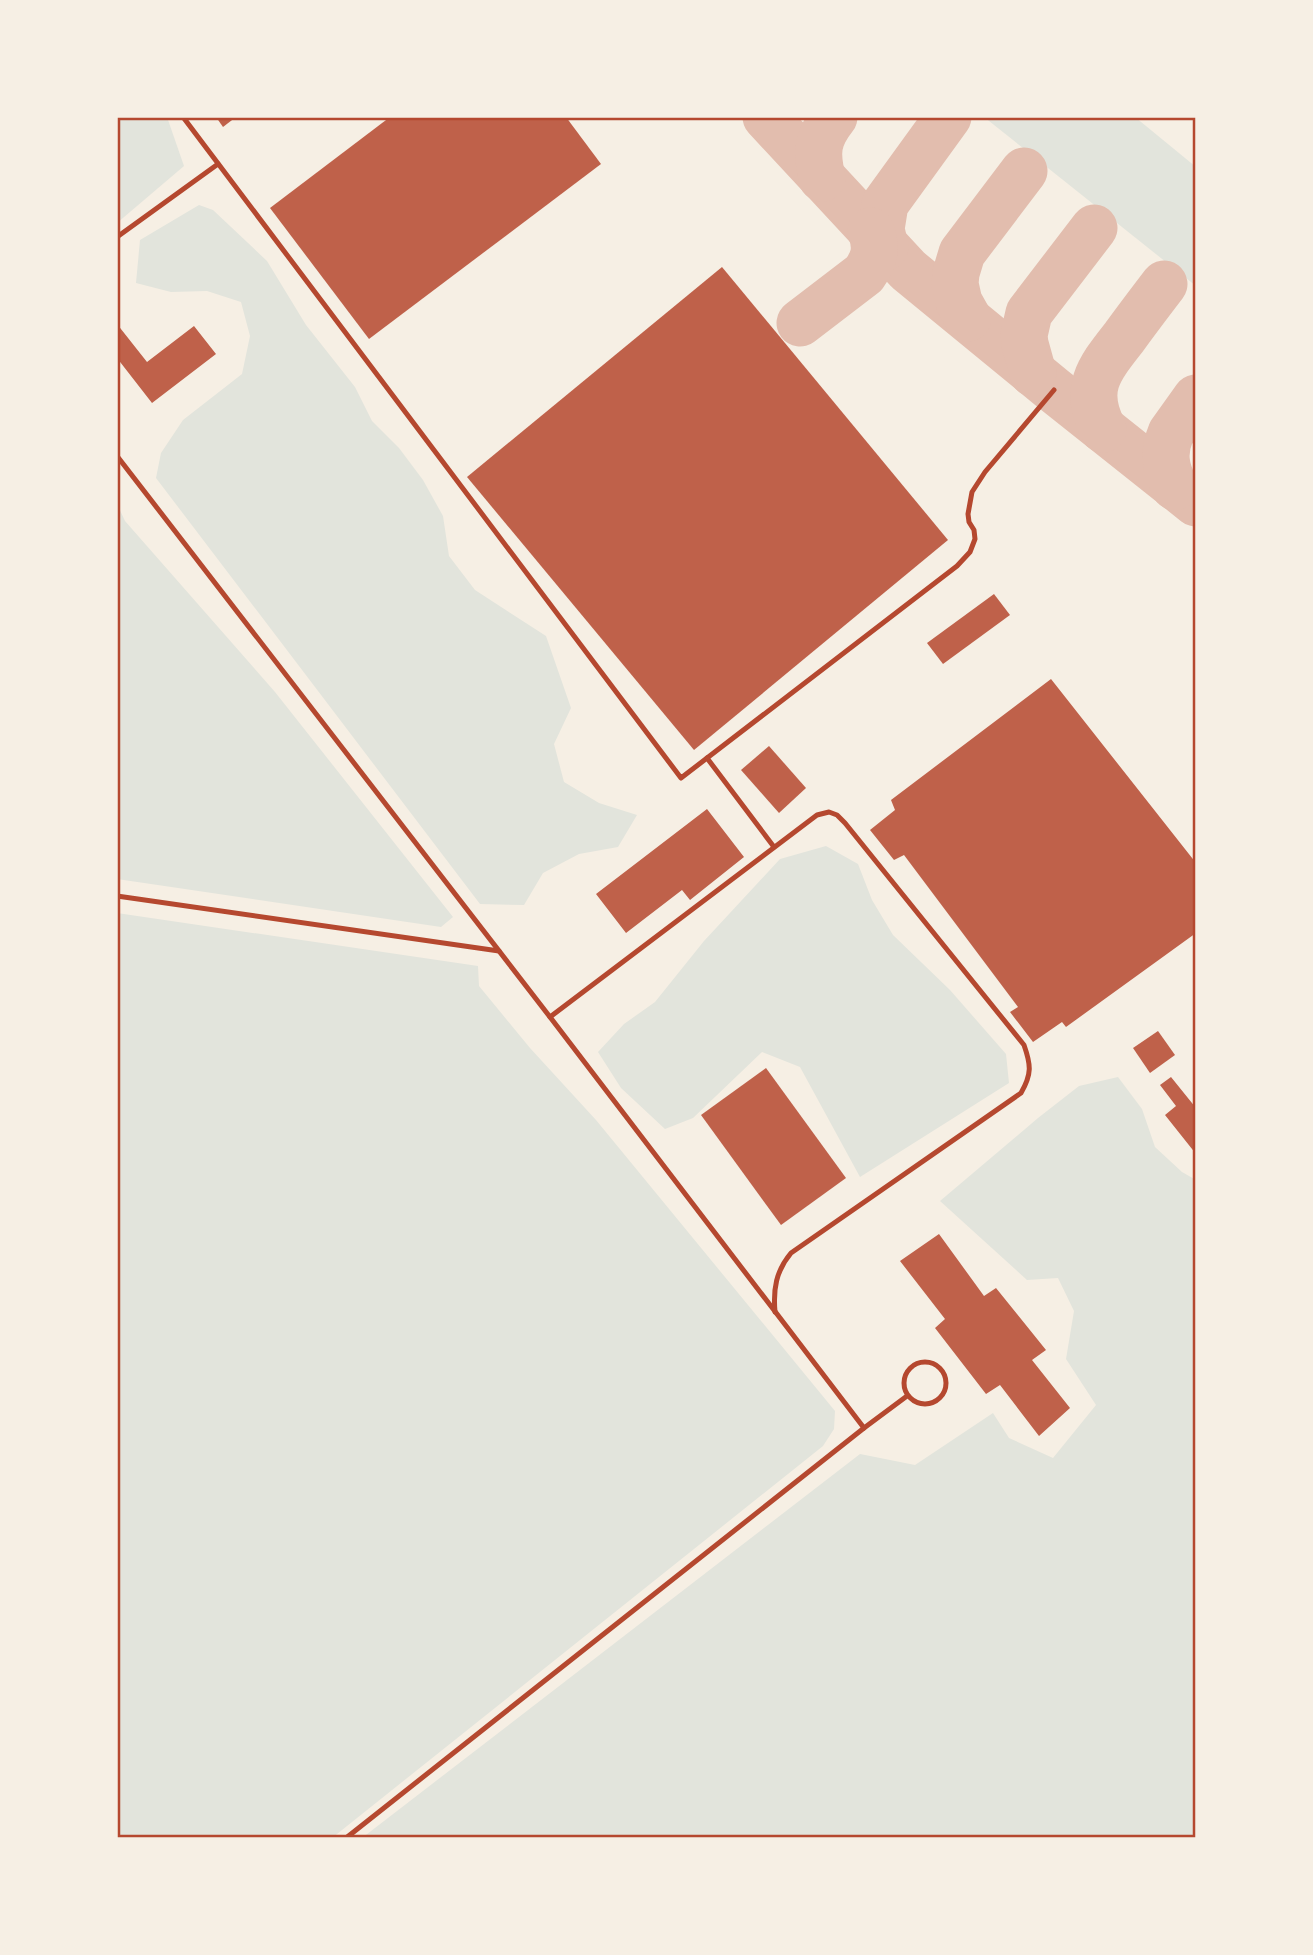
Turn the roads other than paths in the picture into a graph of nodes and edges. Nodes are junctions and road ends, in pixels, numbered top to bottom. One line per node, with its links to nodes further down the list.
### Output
1 (183, 117): 2 (lane)
2 (218, 164): 3 (lane); 6 (lane)
3 (117, 237)
4 (1054, 390): 6 (lane)
5 (117, 456): 9 (lane)
6 (707, 758): 7 (lane)
7 (774, 847): 10 (lane); 11 (lane)
8 (117, 896): 9 (lane)
9 (499, 951): 10 (lane)
10 (550, 1017): 11 (lane)
11 (775, 1312): 13 (lane)
12 (907, 1396): 12 (lane); 13 (lane)
13 (864, 1428): 14 (lane)
14 (346, 1838)

